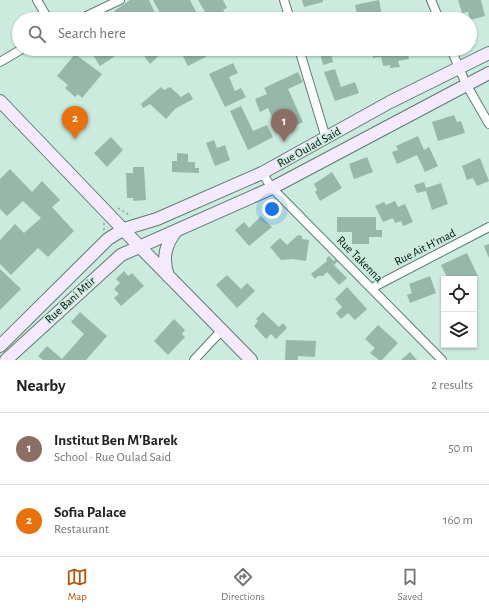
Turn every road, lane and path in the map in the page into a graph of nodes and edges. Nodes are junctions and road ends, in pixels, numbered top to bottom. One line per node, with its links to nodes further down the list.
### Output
1 (37, 0): 5 (street)
2 (120, 0): 6 (street)
3 (284, 0): 7 (street)
4 (431, 0): 8 (street)
5 (44, 12)
6 (95, 12)
7 (288, 12)
8 (436, 12)
9 (489, 53): 14 (street, Rue Oulad Said)
10 (12, 55): 13 (street)
11 (301, 56): 19 (street)
12 (454, 56): 14 (street)
13 (0, 62)
14 (458, 68): 16 (street); 19 (street, Rue Oulad Said)
15 (489, 73): 16 (street, Rue Oulad Said)
16 (466, 84): 18 (street); 21 (street, Rue Oulad Said)
17 (0, 101): 23 (street)
18 (489, 124)
19 (326, 138): 20 (street, Rue Oulad Said)
20 (262, 173): 21 (street, Rue Takenna); 23 (street, Rue Oulad Said)
21 (272, 188): 24 (street, Rue Oulad Said); 27 (street, Rue Takenna)
22 (489, 227): 27 (street, Rue Ait H'mad)
23 (124, 229): 25 (street); 29 (street, Rue Bani Mtir)
24 (176, 232): 25 (street, Rue Oulad Said); 26 (street)
25 (139, 246): 26 (street); 30 (street, Rue Bani Mtir)
26 (168, 276): 28 (street)
27 (372, 288): 33 (street, Rue Takenna)
28 (222, 330): 31 (street); 32 (street)
29 (0, 346)
30 (6, 360)
31 (194, 360)
32 (251, 360)
33 (442, 360)

